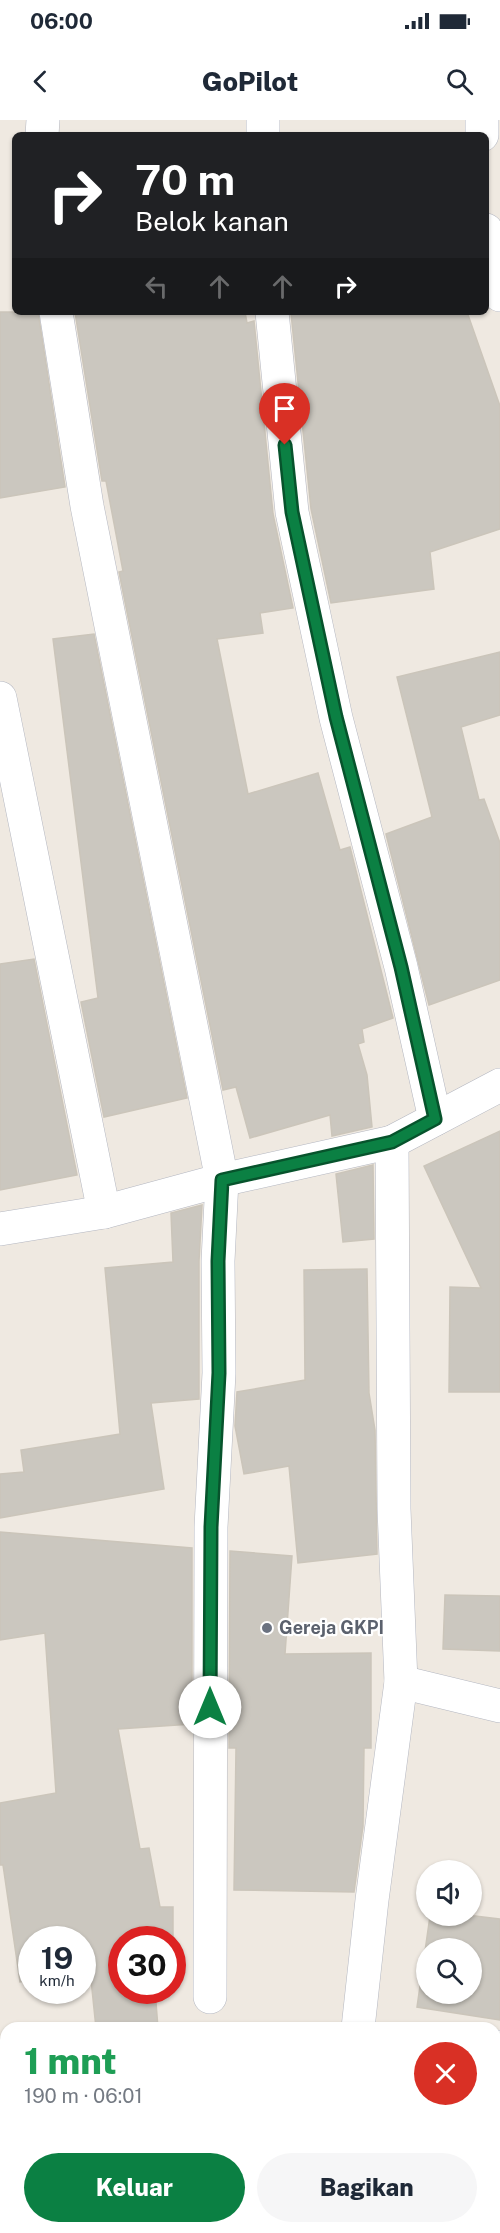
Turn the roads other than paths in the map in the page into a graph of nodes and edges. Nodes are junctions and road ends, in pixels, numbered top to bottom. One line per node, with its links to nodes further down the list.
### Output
1 (489, 260): 2 (street)
2 (500, 295)
3 (56, 315): 9 (street)
4 (272, 315): 7 (street)
5 (0, 698): 10 (street)
6 (500, 1085): 7 (street)
7 (435, 1119): 8 (street)
8 (392, 1142): 9 (street); 12 (street)
9 (222, 1180): 10 (street); 14 (street)
10 (104, 1212): 11 (street)
11 (0, 1229)
12 (401, 1682): 13 (street); 15 (street)
13 (500, 1706)
14 (210, 1997)
15 (359, 2022)

